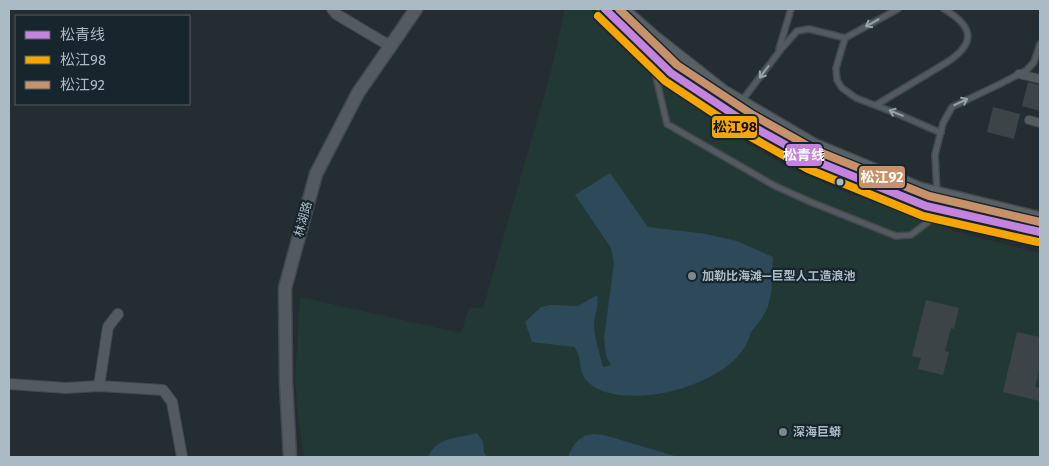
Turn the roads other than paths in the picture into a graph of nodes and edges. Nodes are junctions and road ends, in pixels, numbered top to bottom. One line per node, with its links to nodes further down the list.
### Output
1 (332, 9): 10 (street)
2 (416, 9): 10 (street, 林湖路)
3 (605, 9): 11 (main road)
4 (620, 9): 15 (main road)
5 (791, 9): 12 (lane)
6 (898, 9): 8 (lane, one-way to 8)
7 (944, 9): 16 (lane)
8 (845, 38): 12 (lane); 16 (lane)
9 (1040, 44): 13 (lane)
10 (390, 46): 28 (street, 林湖路)
11 (650, 53): 21 (main road); 21 (lane)
12 (778, 53): 15 (lane, one-way to 15)
13 (1019, 74): 14 (street); 19 (lane, one-way to 13)
14 (1040, 79)
15 (741, 103): 20 (main road)
16 (876, 105): 19 (lane, one-way to 16)
17 (1029, 120): 18 (street)
18 (1040, 123)
19 (941, 133): 20 (lane)
20 (937, 195): 22 (main road)
21 (943, 210): 23 (main road)
22 (1040, 220)
23 (1040, 232)
24 (118, 314): 26 (street)
25 (9, 384): 26 (street)
26 (99, 386): 27 (street)
27 (182, 457)
28 (290, 457)

